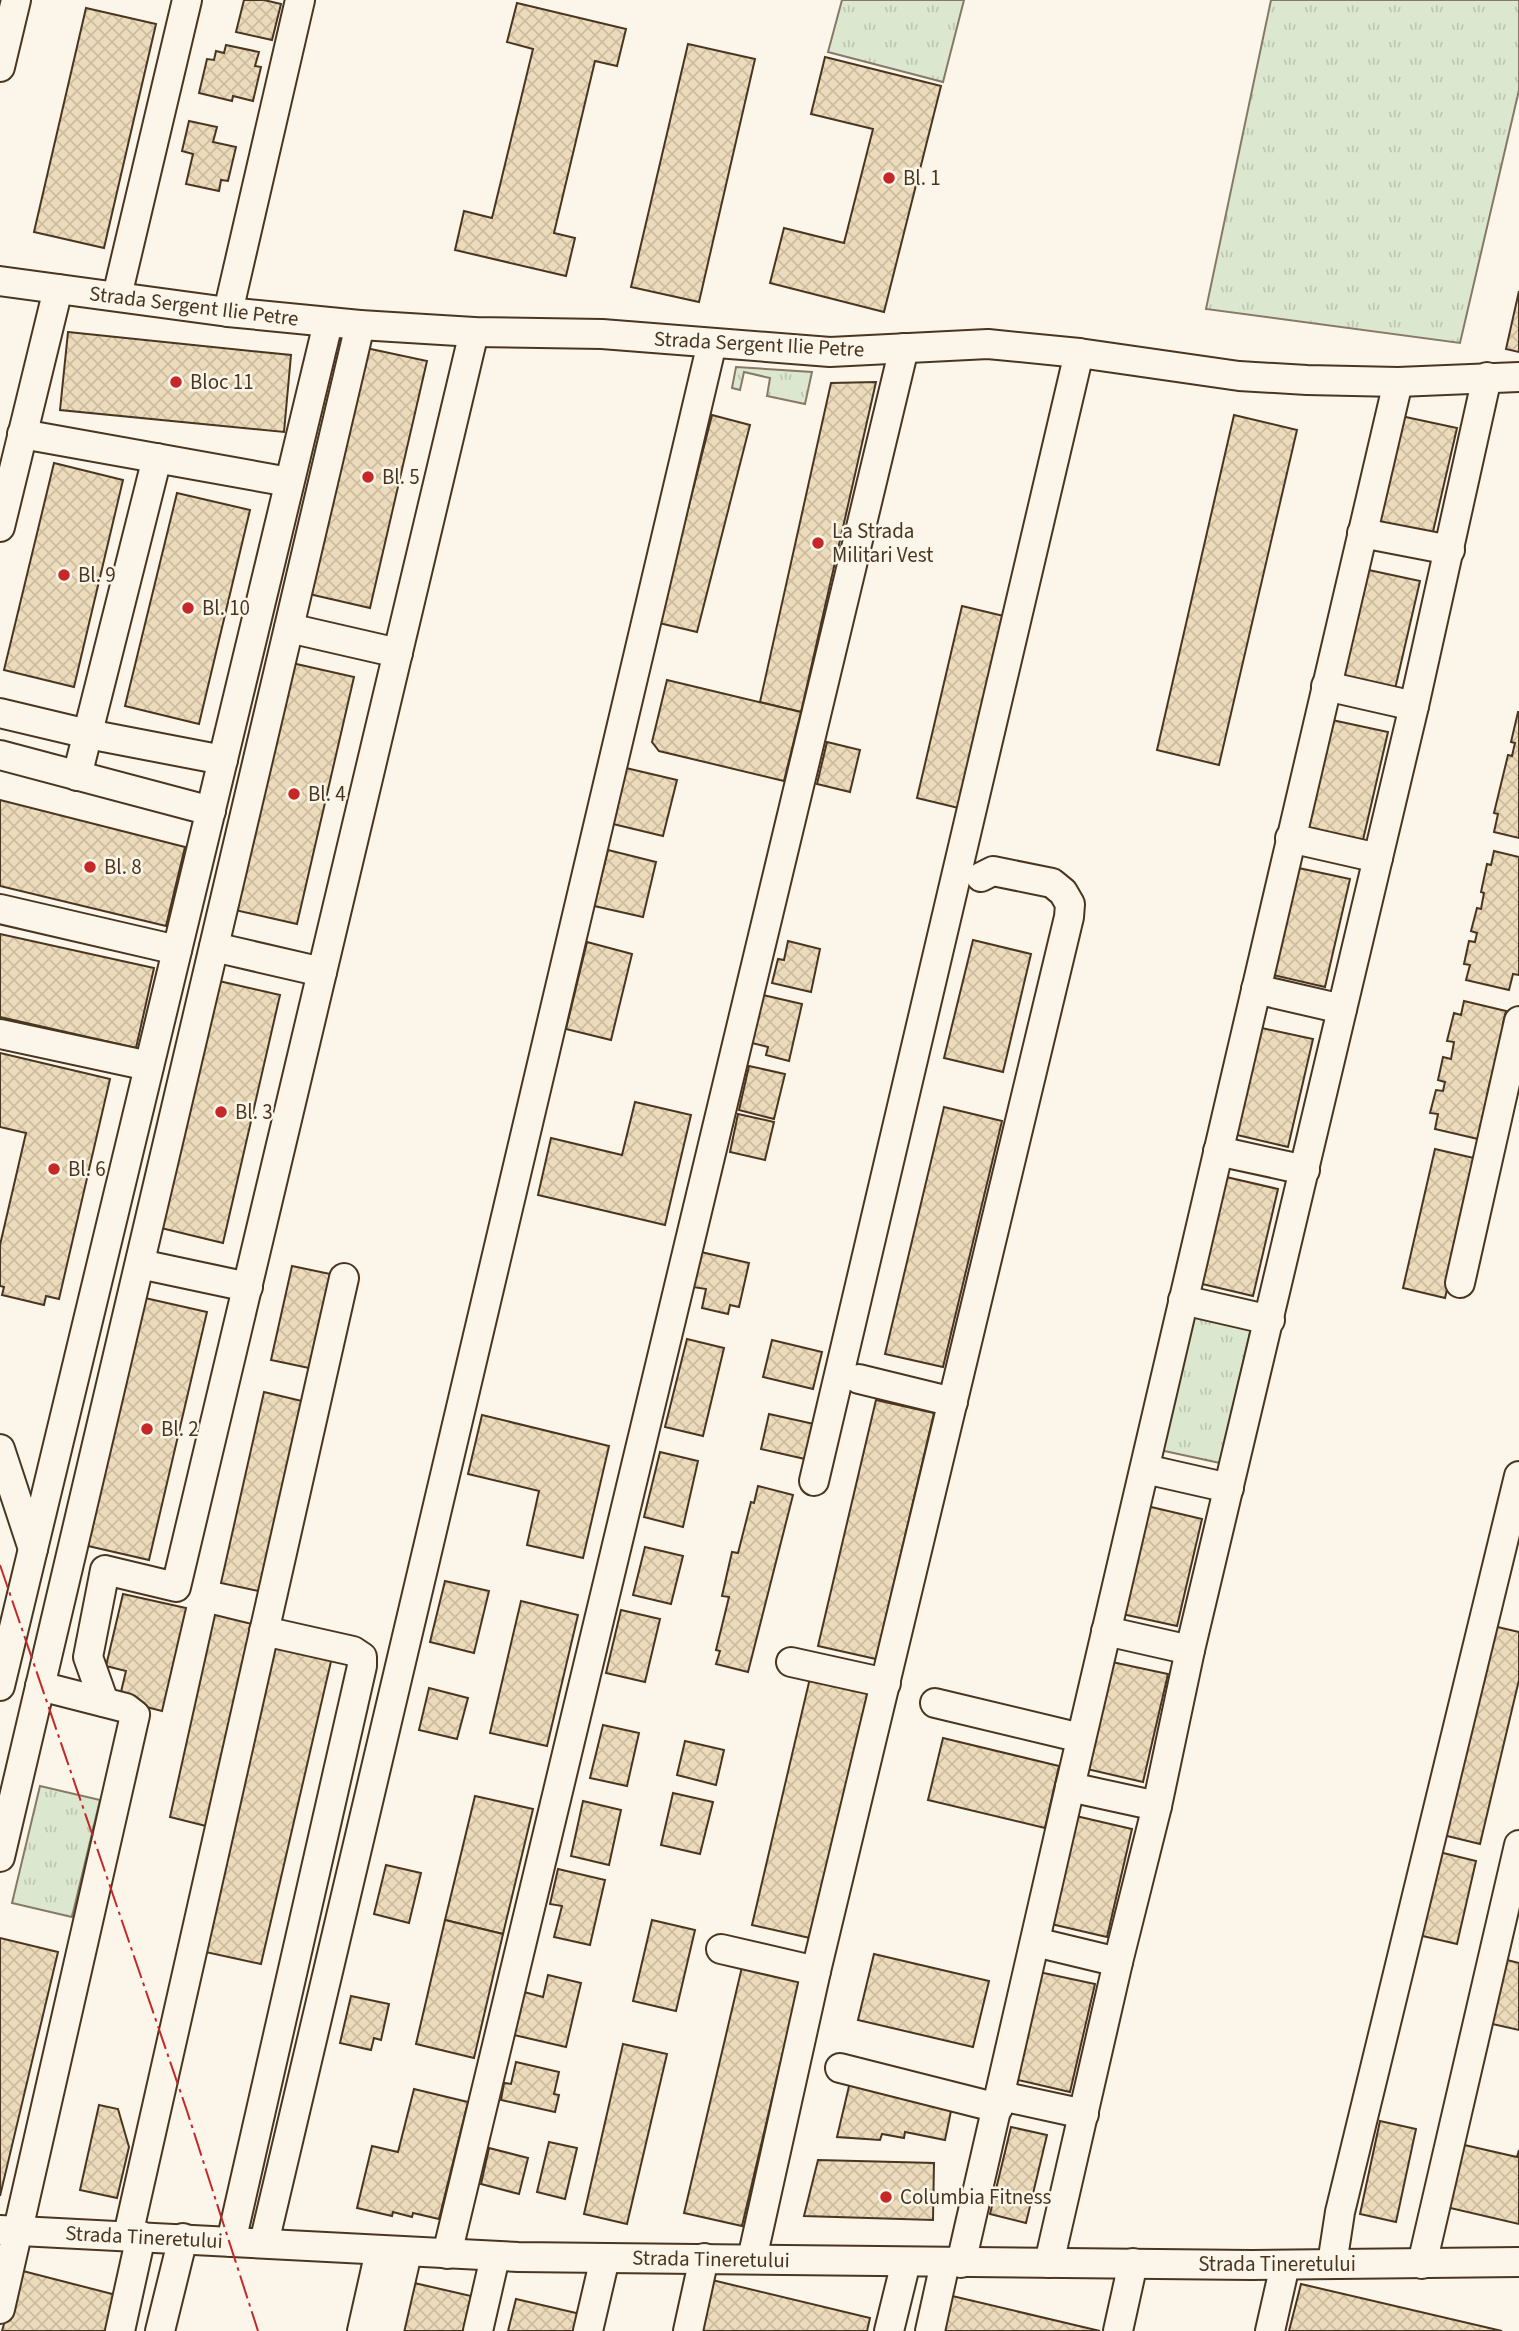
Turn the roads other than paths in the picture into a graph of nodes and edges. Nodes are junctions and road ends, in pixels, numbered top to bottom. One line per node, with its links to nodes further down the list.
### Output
1 (16, 0): 4 (street)
2 (187, 0): 7 (street)
3 (300, 0): 8 (street)
4 (0, 68)
5 (0, 281): 6 (street, Strada Sergent Ilie Petre)
6 (58, 289): 7 (street, Strada Sergent Ilie Petre); 18 (street)
7 (117, 296): 8 (street, Strada Sergent Ilie Petre)
8 (228, 312): 9 (street, Strada Sergent Ilie Petre)
9 (328, 323): 10 (street, Strada Sergent Ilie Petre); 20 (street)
10 (360, 325): 11 (street, Strada Sergent Ilie Petre); 24 (street)
11 (474, 332): 12 (street, Strada Sergent Ilie Petre); 25 (street)
12 (712, 343): 13 (street, Strada Sergent Ilie Petre); 88 (street)
13 (904, 348): 14 (street, Strada Sergent Ilie Petre); 90 (street)
14 (1079, 354): 17 (street, Strada Sergent Ilie Petre); 59 (street)
15 (1487, 377): 16 (street, Strada Sergent Ilie Petre); 17 (street, Strada Sergent Ilie Petre); 23 (street)
16 (1519, 377)
17 (1398, 382): 22 (street)
18 (22, 435): 19 (street); 21 (street)
19 (157, 458): 20 (street); 29 (street)
20 (289, 482): 31 (street)
21 (0, 527)
22 (1362, 533): 23 (street); 26 (street)
23 (1450, 550): 27 (street)
24 (289, 628): 25 (street); 38 (street)
25 (398, 653): 40 (street)
26 (1326, 686): 27 (street); 34 (street)
27 (1415, 706): 35 (street)
28 (0, 713): 29 (street)
29 (88, 734): 31 (street); 32 (street)
30 (0, 755): 32 (street)
31 (223, 760): 33 (street)
32 (77, 776): 33 (street)
33 (211, 811): 39 (street)
34 (1290, 838): 35 (street); 41 (street)
35 (1378, 858): 42 (street)
36 (981, 877): 55 (street)
37 (0, 909): 39 (street)
38 (214, 947): 40 (street); 48 (street)
39 (177, 950): 45 (street)
40 (322, 972): 51 (street)
41 (1256, 989): 42 (street); 46 (street)
42 (1342, 1009): 47 (street)
43 (1519, 1021): 50 (street)
44 (0, 1034): 45 (street)
45 (149, 1066): 61 (street)
46 (1218, 1151): 47 (street); 52 (street)
47 (1305, 1170): 53 (street)
48 (140, 1264): 51 (street); 69 (street)
49 (344, 1278): 62 (street)
50 (1460, 1283)
51 (248, 1287): 70 (street)
52 (1183, 1300): 53 (street); 57 (street)
53 (1270, 1320): 60 (street)
54 (859, 1379): 55 (street)
55 (953, 1402): 67 (street)
56 (0, 1449): 61 (street)
57 (1145, 1469): 60 (street); 63 (street)
58 (1519, 1476): 100 (street)
59 (814, 1481)
60 (1229, 1488): 65 (street)
61 (33, 1549): 64 (street)
62 (264, 1631): 85 (street); 87 (street)
63 (1106, 1632): 65 (street); 72 (street)
64 (4, 1640): 68 (street)
65 (1190, 1650): 74 (street)
66 (791, 1662): 67 (street)
67 (886, 1683): 80 (street)
68 (0, 1686)
69 (40, 1686): 70 (street); 76 (street)
70 (104, 1702): 84 (street)
71 (935, 1703): 72 (street)
72 (1081, 1738): 73 (street)
73 (1070, 1787): 74 (street); 77 (street)
74 (1157, 1806): 79 (street)
75 (1519, 1845): 101 (street)
76 (0, 1857)
77 (1035, 1942): 79 (street); 82 (street)
78 (721, 1949): 80 (street)
79 (1118, 1962): 83 (street)
80 (816, 1971): 94 (street)
81 (840, 2068): 82 (street)
82 (999, 2102): 83 (street); 97 (street)
83 (1084, 2114): 98 (street)
84 (8, 2230): 85 (street, Strada Tineretului); 103 (street)
85 (135, 2236): 86 (street, Strada Tineretului); 104 (street)
86 (183, 2238): 87 (street, Strada Tineretului); 105 (street)
87 (231, 2242): 88 (street, Strada Tineretului)
88 (264, 2243): 89 (street, Strada Tineretului)
89 (394, 2252): 90 (street, Strada Tineretului); 106 (street); 107 (street)
90 (447, 2254): 91 (street, Strada Tineretului)
91 (495, 2257): 92 (street, Strada Tineretului); 108 (street)
92 (605, 2258): 93 (street, Strada Tineretului); 109 (street)
93 (704, 2258): 94 (street, Strada Tineretului); 110 (street)
94 (752, 2259): 95 (street, Strada Tineretului)
95 (906, 2262): 97 (street, Strada Tineretului); 111 (street)
96 (1519, 2262): 101 (street, Strada Tineretului)
97 (953, 2263): 98 (street, Strada Tineretului); 112 (street)
98 (1049, 2263): 99 (street, Strada Tineretului)
99 (1133, 2263): 102 (street, Strada Tineretului); 113 (street)
100 (1332, 2264): 101 (street, Strada Tineretului); 102 (street, Strada Tineretului)
101 (1422, 2264)
102 (1285, 2265): 114 (street)
103 (0, 2309)
104 (120, 2331)
105 (160, 2331)
106 (362, 2331)
107 (389, 2331)
108 (478, 2331)
109 (588, 2331)
110 (688, 2331)
111 (889, 2331)
112 (929, 2331)
113 (1118, 2331)
114 (1270, 2331)

